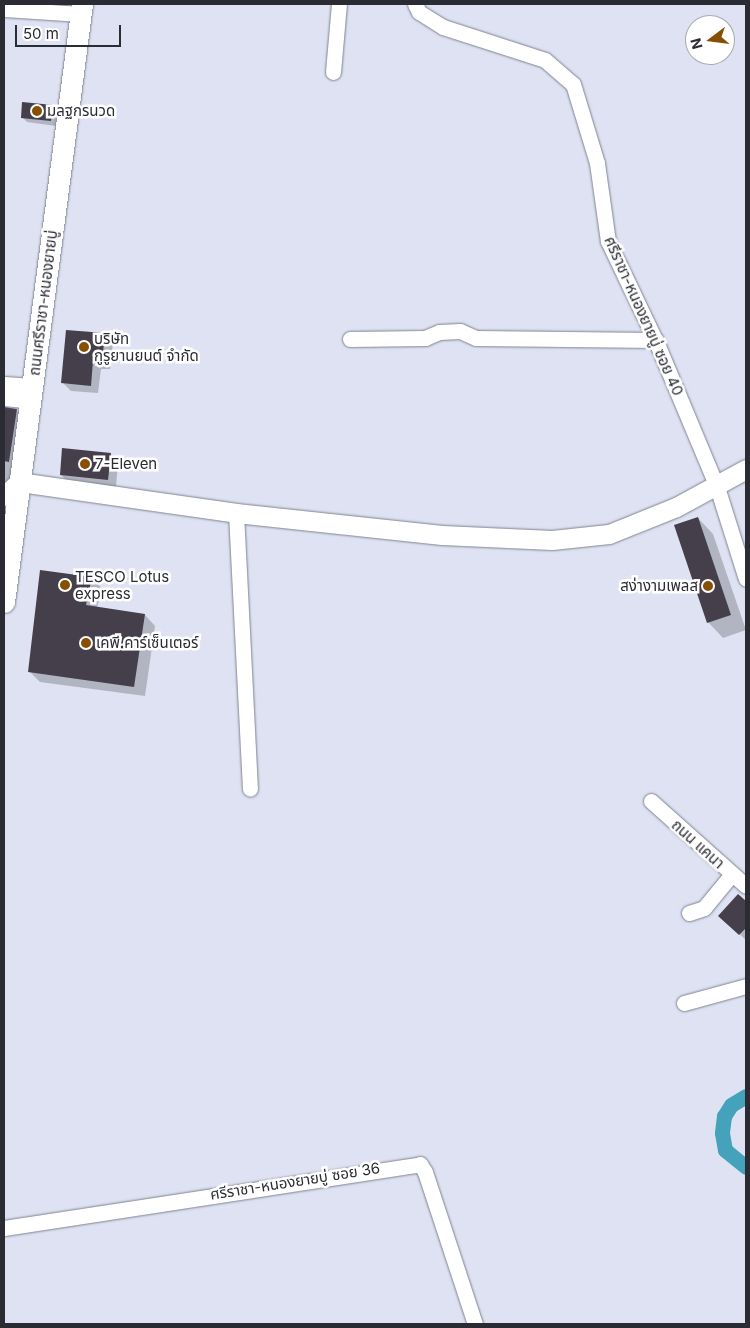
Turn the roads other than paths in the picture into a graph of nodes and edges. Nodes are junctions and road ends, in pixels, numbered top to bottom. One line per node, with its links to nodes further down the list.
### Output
1 (339, 4): 5 (street)
2 (415, 4): 7 (street, ศรีราชา-หนองยายบู่ ซอย 40)
3 (4, 8): 4 (street)
4 (81, 9): 9 (main road, ถนนศรีราชา-หนองยายบู่)
5 (332, 72)
6 (350, 339): 7 (street)
7 (656, 340): 12 (street, ศรีราชา-หนองยายบู่ ซอย 40)
8 (4, 384): 9 (street)
9 (32, 394): 10 (street); 13 (main road, ถนนศรีราชา-หนองยายบู่)
10 (4, 398)
11 (746, 468): 12 (street)
12 (717, 487): 14 (street); 15 (street, ศรีราชา-หนองยายบู่ ซอย 40)
13 (12, 489): 14 (street); 16 (main road, ถนนศรีราชา-หนองยายบู่)
14 (236, 513): 17 (street)
15 (746, 579)
16 (4, 602)
17 (250, 789)
18 (651, 801): 19 (street, ถนน แคนา)
19 (732, 874): 20 (street, ถนน แคนา); 21 (street)
20 (746, 886)
21 (689, 913)
22 (746, 986): 23 (street)
23 (684, 1003)
24 (4, 1228): 25 (street, ศรีราชา-หนองยายบู่ ซอย 36)
25 (475, 1324)

